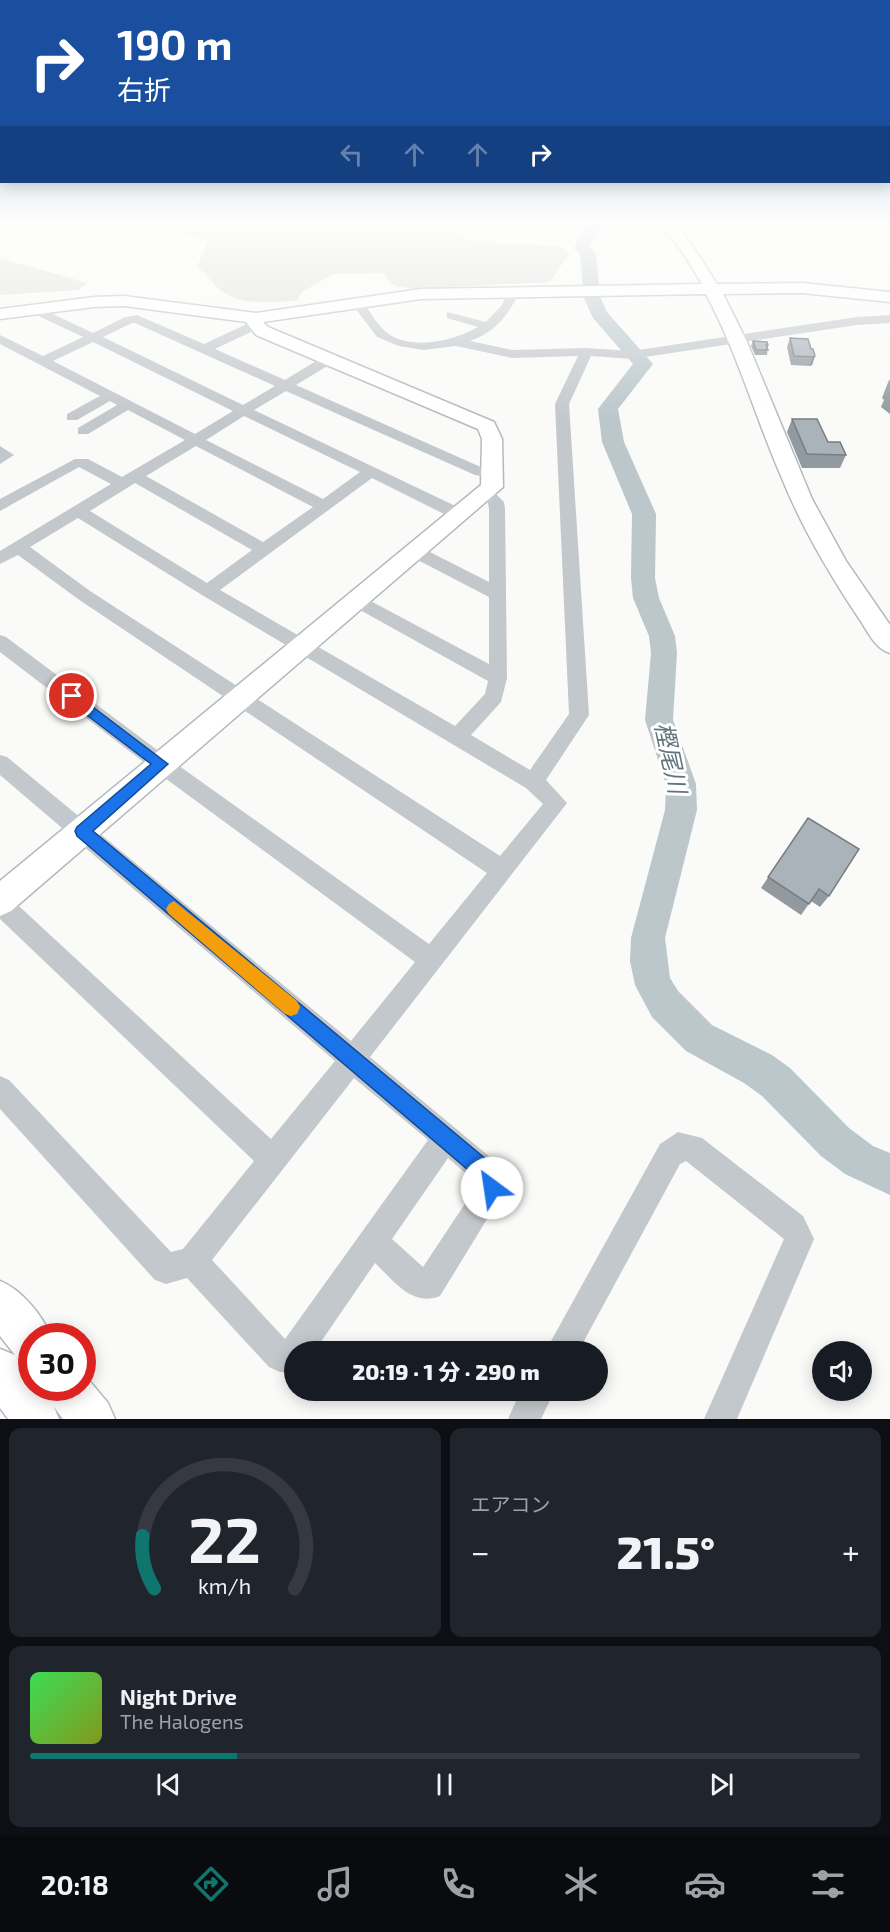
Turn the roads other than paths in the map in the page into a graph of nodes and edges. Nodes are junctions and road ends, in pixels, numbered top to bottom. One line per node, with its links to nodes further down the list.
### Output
1 (714, 288): 2 (street); 3 (street); 13 (street)
2 (514, 290): 4 (street); 10 (street)
3 (890, 297)
4 (358, 304): 9 (street); 14 (street)
5 (34, 309): 6 (street); 9 (street); 12 (street)
6 (0, 314)
7 (451, 315): 10 (street)
8 (890, 319): 13 (street)
9 (256, 321): 15 (street); 17 (street)
10 (486, 326): 14 (street)
11 (0, 339): 18 (street)
12 (90, 339): 15 (street); 18 (street); 22 (street)
13 (735, 339): 16 (street); 45 (street)
14 (460, 343): 16 (street)
15 (204, 349): 19 (street)
16 (586, 352): 52 (street)
17 (329, 359): 19 (street); 30 (street)
18 (43, 361): 20 (street)
19 (286, 386): 22 (street); 30 (street)
20 (109, 396): 21 (street); 23 (street)
21 (127, 405): 24 (street); 25 (street)
22 (243, 412): 25 (street); 28 (street)
23 (72, 417)
24 (83, 431)
25 (196, 440): 29 (street); 34 (street)
26 (0, 450): 27 (street)
27 (0, 459)
28 (369, 473): 34 (street); 36 (street)
29 (129, 481): 32 (street); 35 (street); 38 (street)
30 (490, 483): 36 (street); 42 (street)
31 (0, 485): 32 (street)
32 (17, 496): 33 (street)
33 (0, 506)
34 (324, 506): 38 (street)
35 (79, 511): 37 (street); 41 (street)
36 (460, 515): 39 (street)
37 (18, 547): 40 (street); 48 (street)
38 (264, 550): 41 (street)
39 (416, 552): 42 (street); 43 (street)
40 (0, 558)
41 (208, 591): 46 (street)
42 (498, 594): 47 (street)
43 (357, 601): 46 (street); 47 (street)
44 (0, 642): 51 (street)
45 (890, 644)
46 (304, 646): 48 (street); 49 (street)
47 (498, 678): 49 (street)
48 (243, 697): 51 (street); 54 (street)
49 (456, 738): 52 (street)
50 (0, 763): 53 (street)
51 (161, 764): 53 (street); 56 (street)
52 (532, 782): 54 (street)
53 (82, 831): 55 (street); 57 (street)
54 (502, 870): 56 (street)
55 (0, 902): 60 (street)
56 (430, 959): 57 (street)
57 (351, 1058): 59 (street); 60 (street)
58 (0, 1089): 62 (street)
59 (446, 1138): 61 (street); 61 (street)
60 (272, 1159): 62 (street)
61 (372, 1240): 65 (street)
62 (192, 1261): 67 (street)
63 (0, 1302): 64 (street)
64 (18, 1324)
65 (303, 1341)
66 (567, 1341): 74 (street)
67 (284, 1357)
68 (0, 1371): 71 (street)
69 (77, 1401): 72 (street)
70 (534, 1401): 73 (street)
71 (36, 1419)
72 (92, 1419)
73 (524, 1419)
74 (720, 1419)

